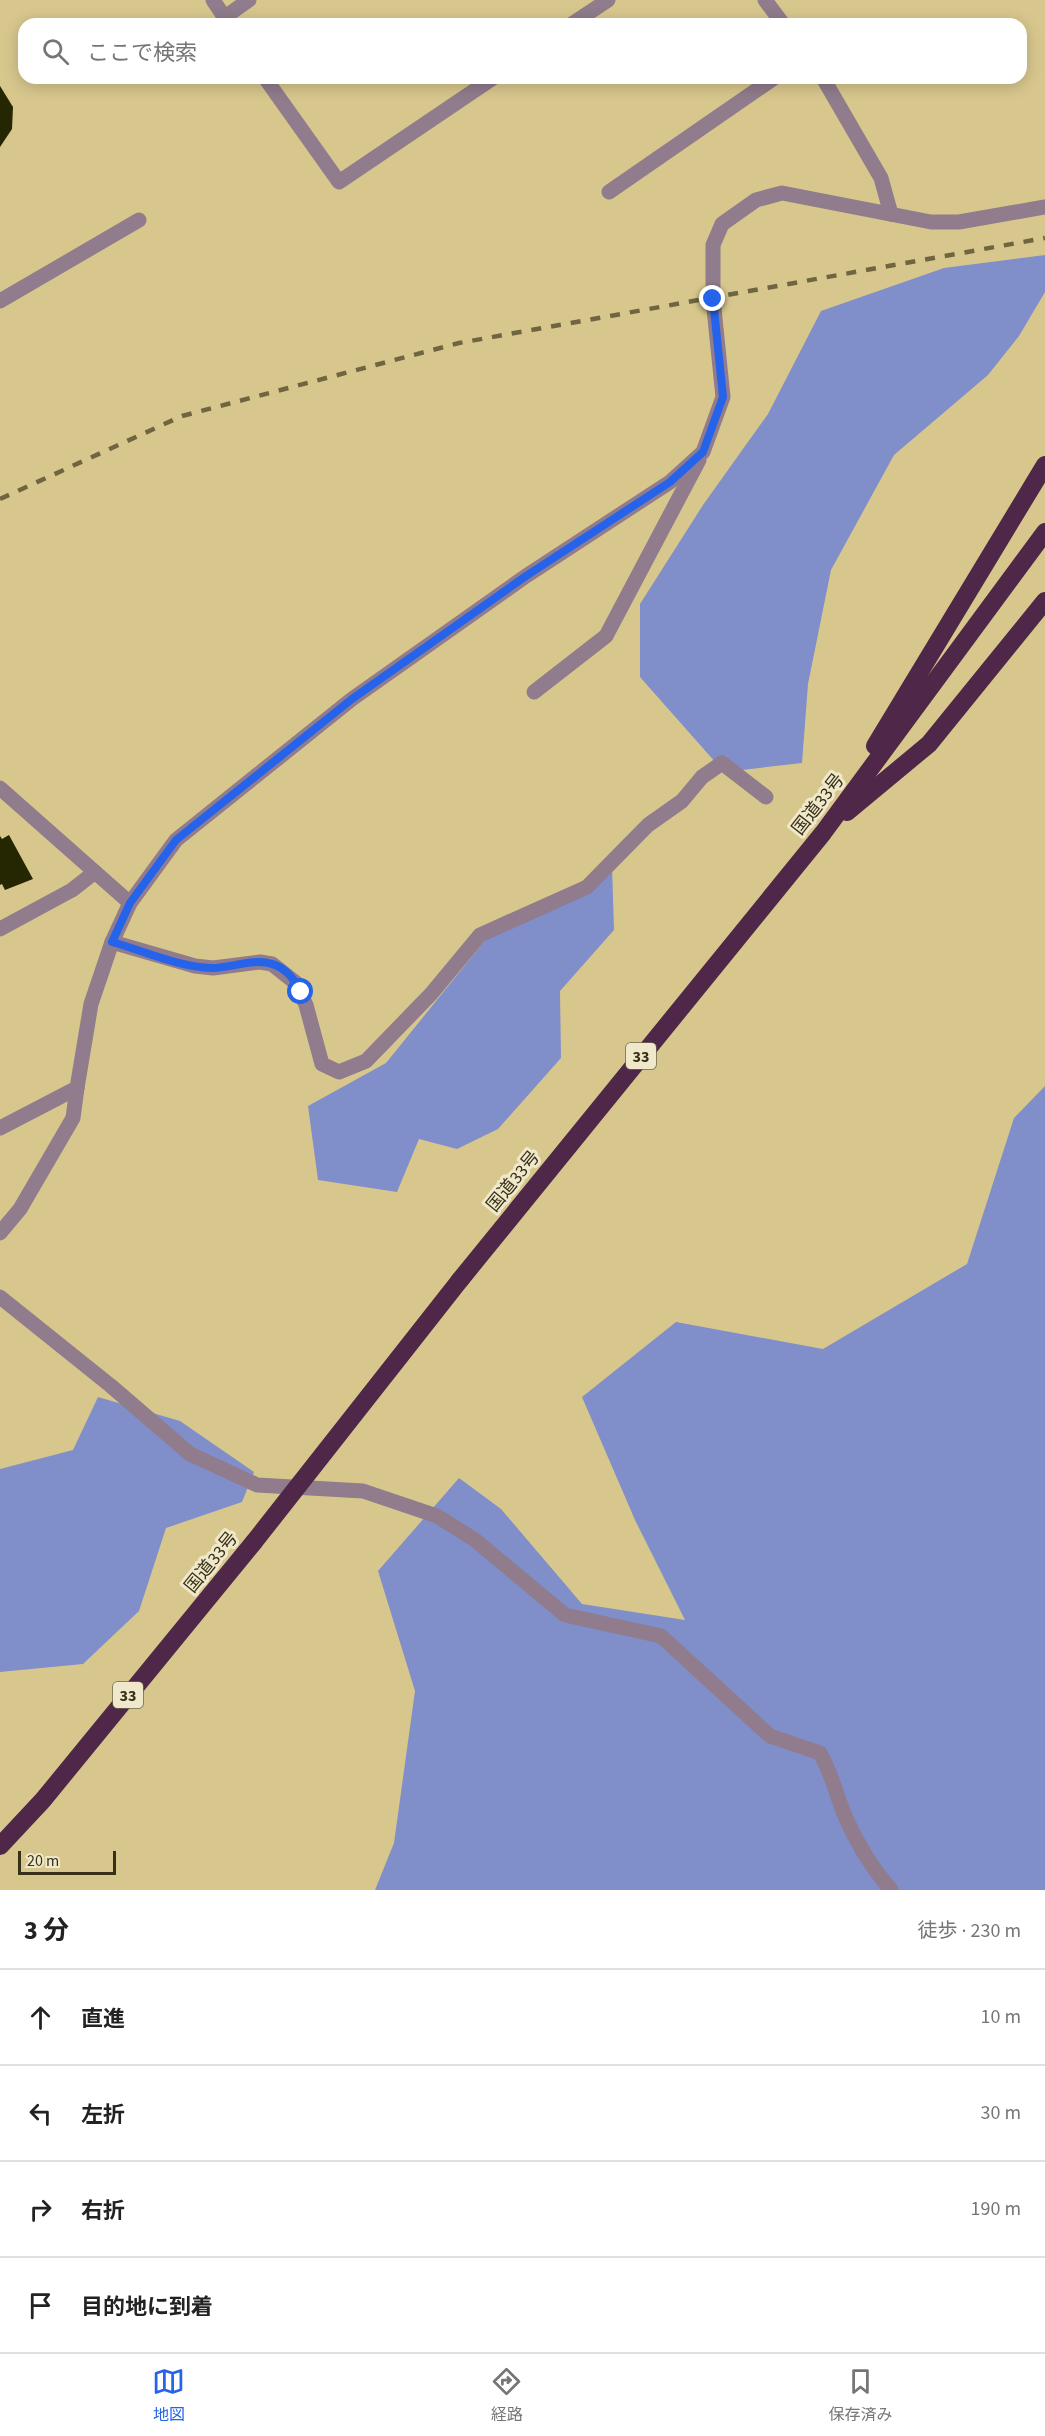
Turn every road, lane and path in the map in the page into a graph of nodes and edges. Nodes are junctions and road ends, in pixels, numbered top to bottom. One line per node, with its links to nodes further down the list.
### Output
1 (213, 0): 5 (street)
2 (249, 0): 6 (street)
3 (608, 0): 7 (street)
4 (765, 0): 8 (street)
5 (225, 18)
6 (230, 18)
7 (581, 18)
8 (778, 18)
9 (270, 84): 10 (street)
10 (484, 84)
11 (765, 84): 13 (street)
12 (826, 84): 15 (street)
13 (609, 192)
14 (1045, 207): 15 (street)
15 (891, 214): 18 (street)
16 (139, 220): 17 (street)
17 (0, 301)
18 (703, 452): 22 (street); 27 (street)
19 (1045, 465): 25 (highway)
20 (1045, 532): 25 (highway, 国道33号 / 33)
21 (1045, 601): 25 (highway)
22 (534, 692)
23 (0, 788): 26 (street)
24 (766, 797): 29 (street)
25 (823, 832): 34 (highway, 国道33号 / 33, bridge)
26 (95, 872): 27 (street); 28 (street)
27 (130, 903): 29 (street)
28 (0, 929)
29 (112, 942): 30 (street)
30 (77, 1088): 31 (street); 32 (street)
31 (0, 1128)
32 (0, 1233)
33 (0, 1297): 35 (street)
34 (0, 1846)
35 (891, 1890)

